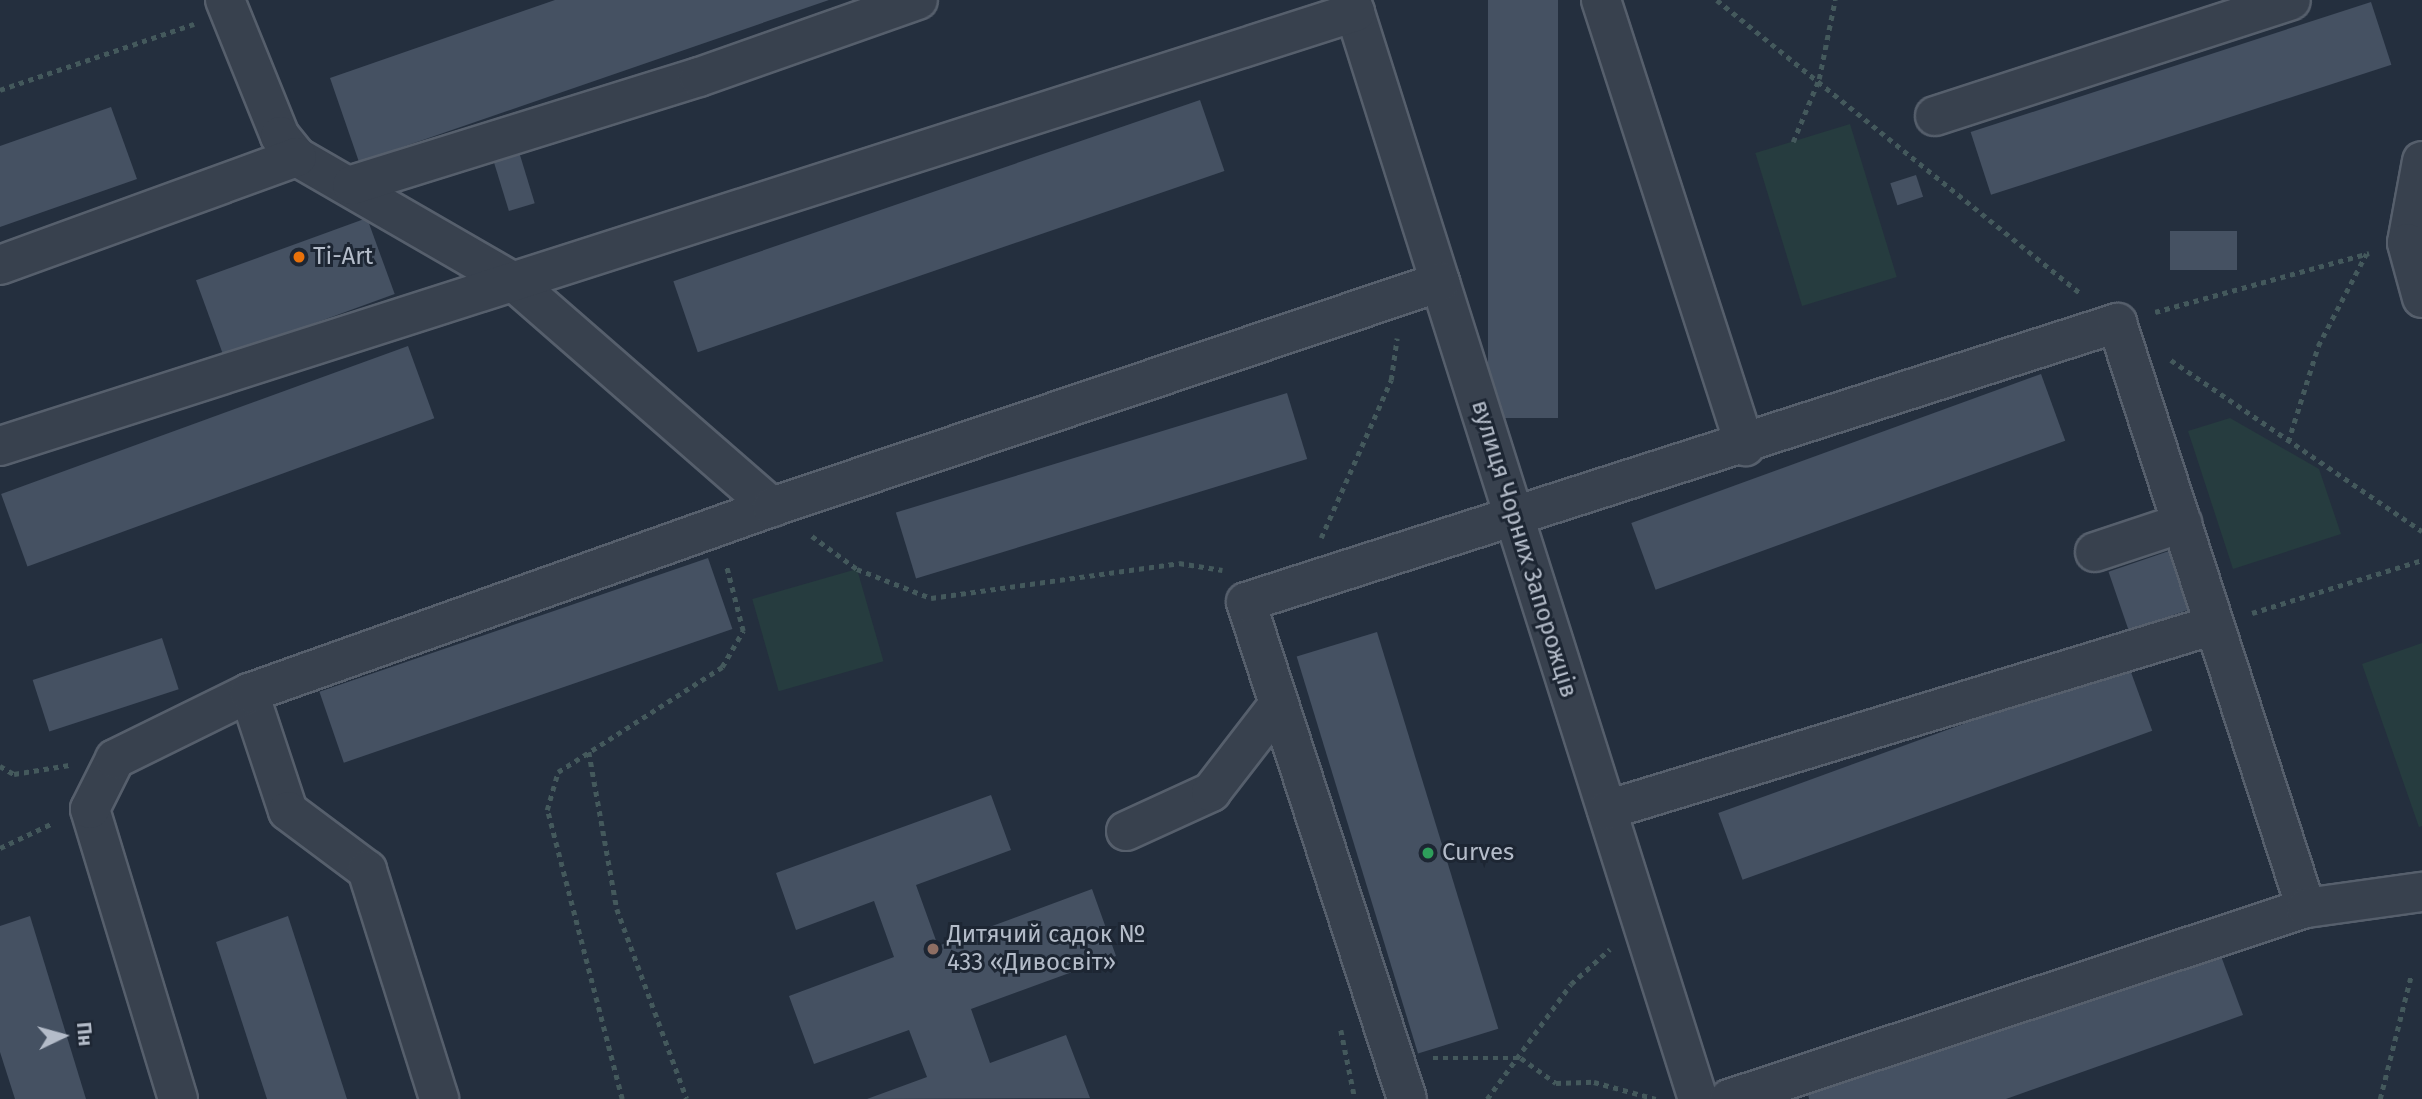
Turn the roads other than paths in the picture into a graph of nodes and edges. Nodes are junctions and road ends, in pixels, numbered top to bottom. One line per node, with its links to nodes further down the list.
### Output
1 (918, 0): 9 (street)
2 (1601, 0): 16 (street)
3 (2291, 0): 6 (street)
4 (228, 6): 7 (street)
5 (1353, 6): 12 (street, вулиця Чорних Запорожців); 13 (street)
6 (1935, 116)
7 (297, 157): 9 (street); 11 (street)
8 (2422, 161): 10 (street)
9 (352, 185): 13 (street)
10 (2415, 240): 14 (street)
11 (0, 265)
12 (1440, 282): 17 (street); 18 (street, вулиця Чорних Запорожців)
13 (515, 283): 15 (street); 17 (street)
14 (2422, 298)
15 (0, 446)
16 (1745, 446): 18 (street); 19 (street)
17 (772, 507): 22 (street)
18 (1514, 519): 23 (street); 24 (street, вулиця Чорних Запорожців)
19 (2182, 523): 20 (street); 21 (street)
20 (2095, 552)
21 (2214, 625): 24 (street); 27 (street)
22 (249, 693): 28 (street); 29 (street)
23 (1279, 704): 25 (street); 30 (street)
24 (1607, 810): 31 (street, вулиця Чорних Запорожців)
25 (1126, 831)
26 (2422, 892): 27 (street)
27 (2306, 908): 32 (street)
28 (178, 1099)
29 (439, 1099)
30 (1408, 1099)
31 (1698, 1099)
32 (1729, 1099)

